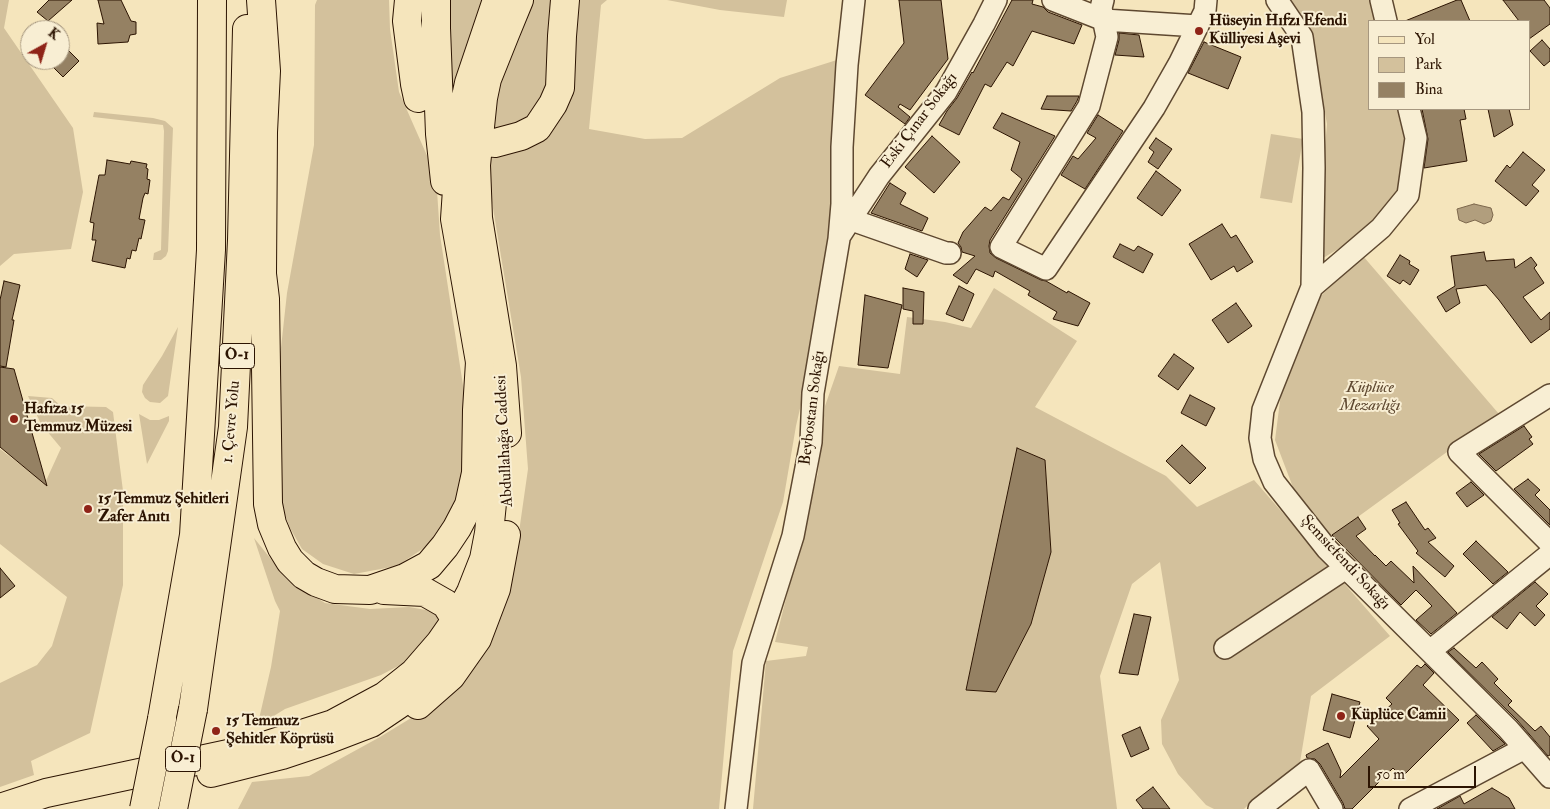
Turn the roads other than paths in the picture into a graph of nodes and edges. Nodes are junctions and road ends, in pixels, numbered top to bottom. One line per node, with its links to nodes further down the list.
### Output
1 (212, 0): 40 (main road, 1. Çevre Yolu / O-1, bridge)
2 (248, 0): 41 (main road, 1. Çevre Yolu / O-1, bridge)
3 (260, 0): 31 (main road)
4 (408, 0): 18 (main road)
5 (436, 0): 21 (main road)
6 (497, 0): 21 (main road, Abdullahağa Caddesi)
7 (519, 0): 36 (main road, Abdullahağa Caddesi)
8 (565, 0): 20 (main road)
9 (854, 0): 23 (street, Beybostanı Sokağı)
10 (996, 0): 22 (street, Eski Çınar Sokağı)
11 (1053, 0): 15 (street)
12 (1206, 0): 17 (street)
13 (1277, 0): 25 (street)
14 (1381, 0): 16 (street)
15 (1104, 10): 17 (street); 17 (street)
16 (1386, 20)
17 (1198, 26)
18 (418, 98)
19 (1409, 110): 25 (street, Şemsiefendi Sokağı)
20 (495, 142)
21 (455, 220): 26 (main road, Abdullahağa Caddesi)
22 (849, 220): 23 (street, Eski Çınar Sokağı); 24 (street)
23 (839, 238): 42 (street, Beybostanı Sokağı)
24 (950, 252)
25 (1312, 287): 30 (street, Şemsiefendi Sokağı)
26 (480, 362): 31 (main road); 32 (main road, Abdullahağa Caddesi)
27 (1550, 395): 28 (street)
28 (1550, 543)
29 (1550, 554): 34 (street)
30 (1346, 568): 33 (street); 34 (street, Şemsiefendi Sokağı)
31 (370, 590): 32 (main road)
32 (456, 620): 36 (main road); 38 (main road, Abdullahağa Caddesi)
33 (1225, 648)
34 (1430, 651): 35 (street, Şemsiefendi Sokağı)
35 (1525, 748): 37 (street, Şemsiefendi Sokağı); 45 (street)
36 (211, 773): 39 (main road)
37 (1550, 777)
38 (0, 808)
39 (56, 809)
40 (144, 809)
41 (173, 809)
42 (736, 809)
43 (1259, 809): 44 (street)
44 (1332, 809)
45 (1410, 809)

